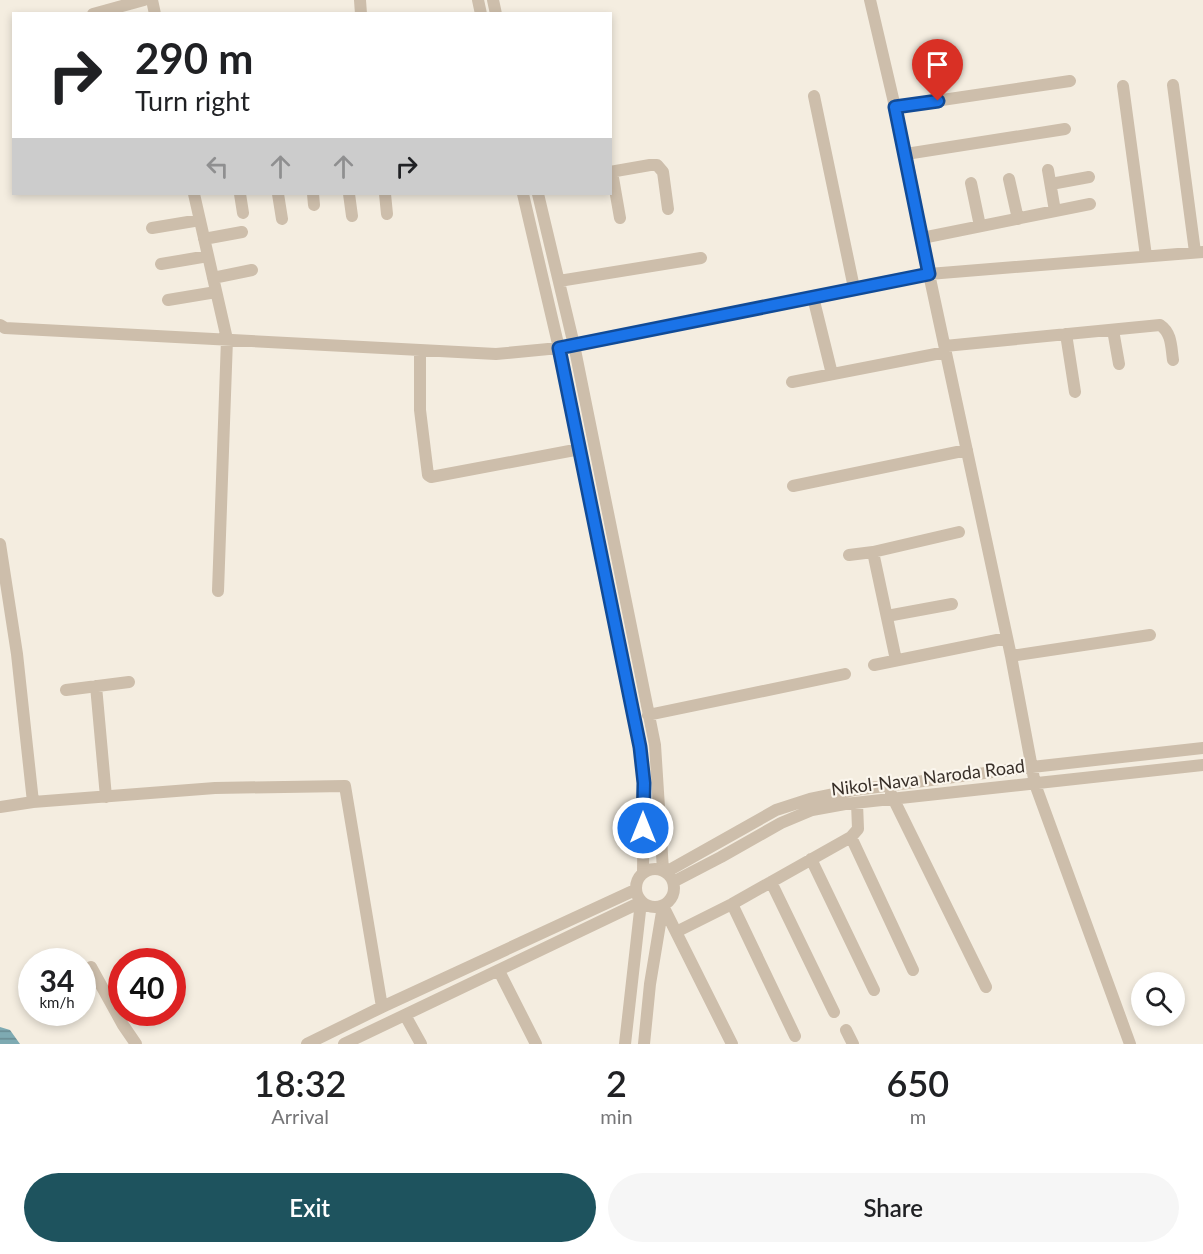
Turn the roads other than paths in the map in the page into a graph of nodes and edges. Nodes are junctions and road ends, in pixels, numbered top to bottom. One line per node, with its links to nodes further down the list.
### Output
1 (144, 0): 3 (street)
2 (870, 0): 8 (street)
3 (100, 12)
4 (1070, 81): 8 (street)
5 (1173, 85): 40 (street)
6 (1123, 86): 42 (street)
7 (814, 96): 49 (street)
8 (895, 107): 10 (street)
9 (1065, 129): 10 (street)
10 (906, 154): 38 (street)
11 (1048, 170): 17 (street)
12 (612, 172): 26 (street)
13 (612, 177): 31 (street)
14 (1089, 177): 17 (street)
15 (1009, 179): 33 (street)
16 (970, 183): 35 (street)
17 (1051, 184): 27 (street)
18 (194, 195): 34 (street)
19 (240, 195): 28 (street)
20 (278, 195): 32 (street)
21 (349, 195): 30 (street)
22 (385, 195): 29 (street)
23 (523, 195): 58 (street)
24 (538, 195): 48 (street)
25 (1090, 204): 27 (street)
26 (669, 209)
27 (1055, 211): 33 (street)
28 (243, 213)
29 (387, 214)
30 (352, 216)
31 (620, 218)
32 (282, 219)
33 (1018, 219): 35 (street)
34 (200, 220): 36 (street); 39 (street)
35 (980, 226): 38 (street)
36 (152, 228)
37 (242, 232): 39 (street)
38 (922, 238): 46 (street)
39 (204, 239): 41 (street)
40 (1199, 252): 42 (street)
41 (208, 256): 44 (street); 47 (street)
42 (1146, 256): 46 (street)
43 (701, 258): 48 (street)
44 (160, 264)
45 (252, 270): 47 (street)
46 (929, 274): 49 (street); 59 (street)
47 (213, 278): 50 (street)
48 (559, 281): 57 (street)
49 (854, 288): 51 (street)
50 (216, 292): 52 (street); 56 (street)
51 (813, 297): 57 (street); 63 (street)
52 (168, 300)
53 (0, 325): 56 (street)
54 (1113, 330): 55 (street); 61 (street); 62 (street)
55 (1066, 334): 59 (street); 65 (street)
56 (226, 339): 60 (street); 74 (street)
57 (574, 345): 58 (street); 86 (street)
58 (559, 348): 60 (street); 66 (street)
59 (945, 349): 63 (street); 67 (street)
60 (420, 350): 66 (street)
61 (1173, 360)
62 (1119, 364)
63 (832, 374): 64 (street)
64 (792, 382)
65 (1075, 392)
66 (580, 449): 99 (street)
67 (967, 450): 68 (street); 78 (street)
68 (793, 486)
69 (959, 532): 71 (street)
70 (0, 544): 73 (street)
71 (873, 552): 72 (street); 76 (street)
72 (849, 555)
73 (2, 564): 94 (street)
74 (218, 591)
75 (952, 604): 76 (street)
76 (887, 616): 80 (street)
77 (1150, 635): 79 (street)
78 (1007, 638): 79 (street); 80 (street)
79 (1011, 656): 89 (street)
80 (896, 660): 81 (street)
81 (874, 665)
82 (845, 674): 86 (street)
83 (129, 682): 84 (street)
84 (96, 686): 85 (street); 92 (street)
85 (66, 690)
86 (648, 715): 100 (street)
87 (1203, 748): 89 (street)
88 (1203, 765): 90 (street, Nikol-Nava Naroda Road)
89 (1032, 767): 90 (street); 91 (street)
90 (1035, 784): 93 (street, Nikol-Nava Naroda Road); 126 (street)
91 (887, 786): 93 (street); 100 (street)
92 (106, 797): 94 (street); 112 (street)
93 (893, 799): 95 (street, Nikol-Nava Naroda Road); 110 (street)
94 (33, 802): 96 (street)
95 (857, 803): 97 (street); 100 (street, Nikol-Nava Naroda Road)
96 (0, 807)
97 (850, 837): 98 (street); 107 (street)
98 (811, 859): 101 (street); 111 (street)
99 (643, 872): 100 (street); 102 (street)
100 (667, 875): 105 (street)
101 (771, 882): 104 (street); 113 (street)
102 (635, 890): 103 (street); 112 (street)
103 (641, 902): 105 (street); 108 (street); 122 (street)
104 (732, 904): 106 (street); 116 (street)
105 (663, 906): 106 (street); 123 (street)
106 (676, 932): 124 (street)
107 (913, 970)
108 (499, 971): 114 (street); 121 (street)
109 (96, 976): 117 (street)
110 (986, 987)
111 (874, 990)
112 (382, 1007): 118 (street)
113 (834, 1012)
114 (405, 1015): 119 (street); 120 (street)
115 (846, 1030): 125 (street)
116 (795, 1036)
117 (136, 1044)
118 (307, 1044)
119 (344, 1044)
120 (421, 1044)
121 (536, 1044)
122 (625, 1044)
123 (644, 1044)
124 (732, 1044)
125 (853, 1044)
126 (1130, 1044)

